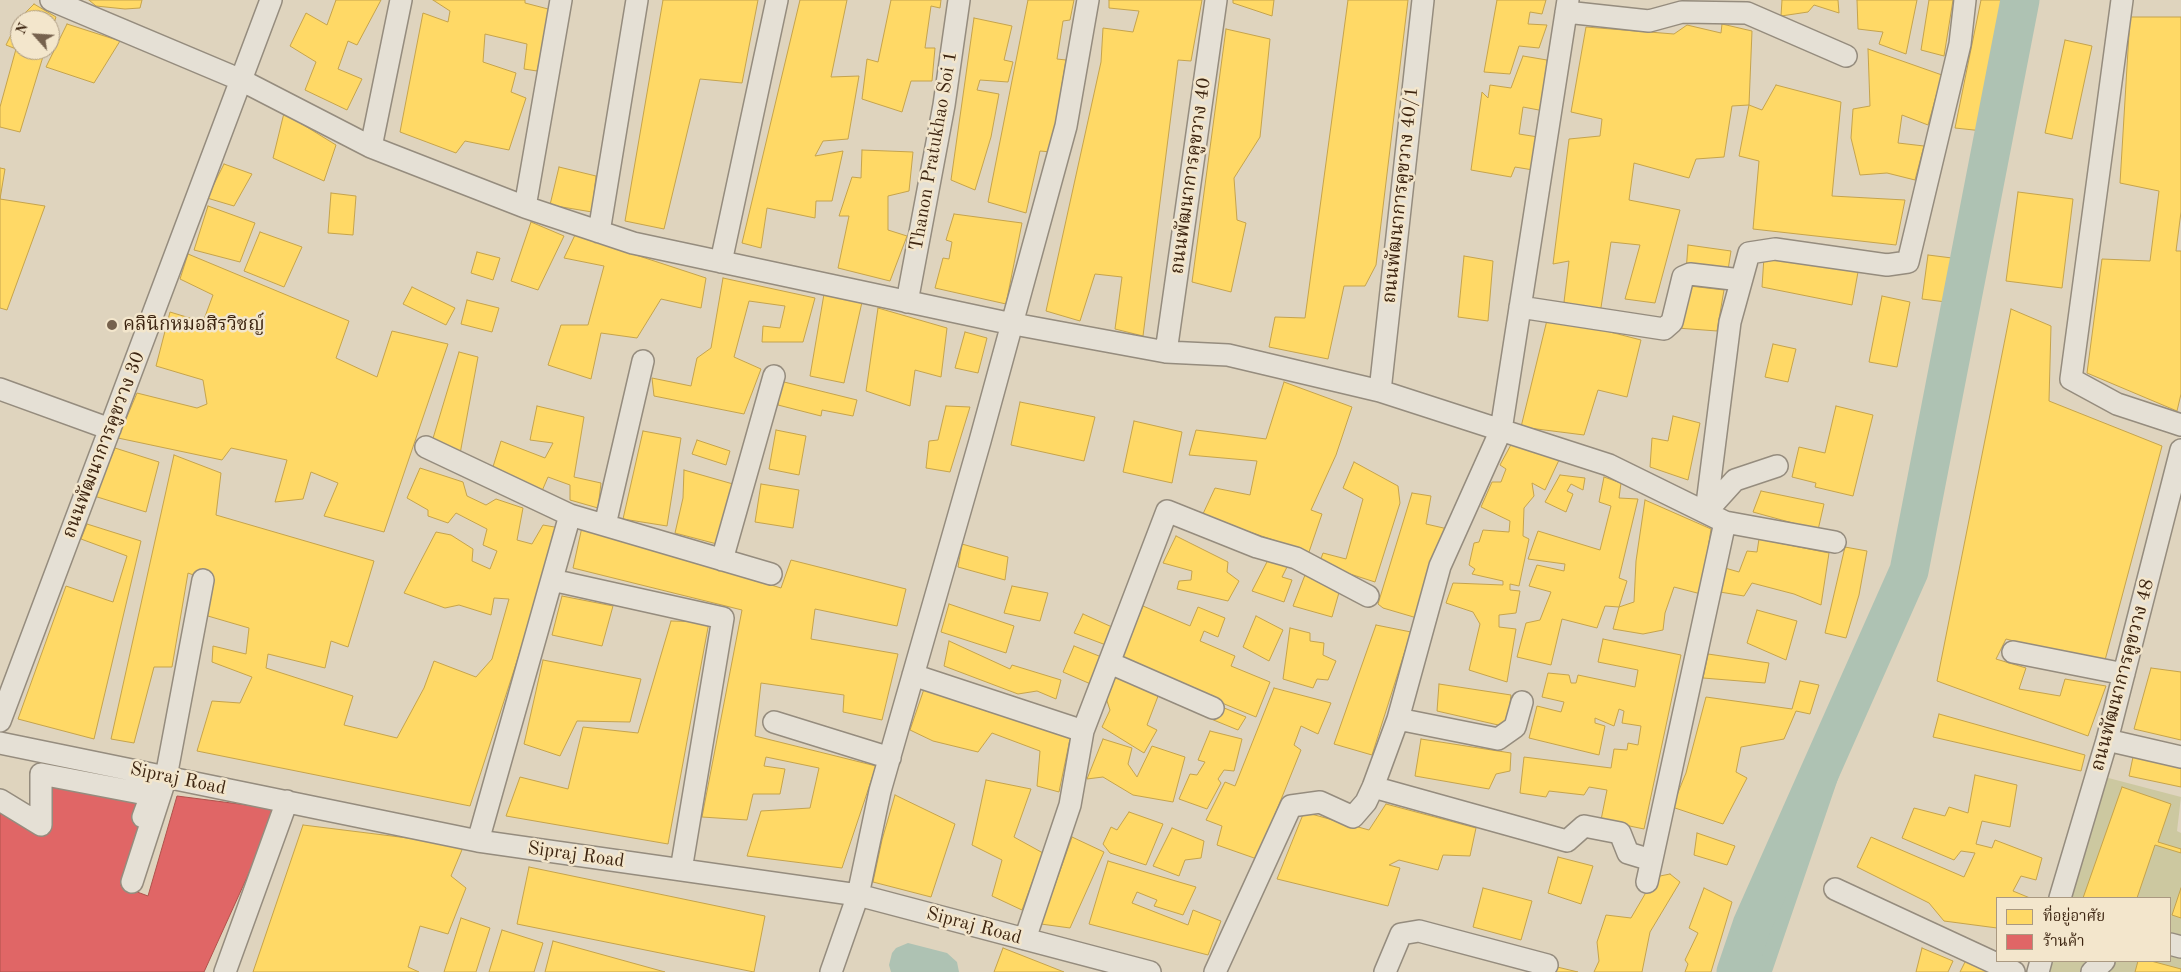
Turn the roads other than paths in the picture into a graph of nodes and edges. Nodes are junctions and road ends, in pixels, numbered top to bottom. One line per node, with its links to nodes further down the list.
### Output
1 (51, 0): 16 (street)
2 (271, 0): 16 (street, ถนนพัฒนาการคูขวาง 30)
3 (400, 0): 17 (street)
4 (561, 0): 18 (street)
5 (637, 0): 19 (street)
6 (776, 0): 20 (street)
7 (959, 0): 22 (street, Thanon Pratukhao Soi 1)
8 (1088, 0): 24 (street)
9 (1216, 0): 25 (street, ถนนพัฒนาการคูขวาง 40)
10 (1423, 0): 29 (street, ถนนพัฒนาการคูขวาง 40/1)
11 (1965, 0): 21 (street)
12 (2122, 0): 30 (street)
13 (1567, 6): 14 (street); 23 (street)
14 (1682, 6): 15 (street)
15 (1846, 56)
16 (241, 80): 17 (street); 31 (street, ถนนพัฒนาการคูขวาง 30)
17 (371, 146): 18 (street)
18 (525, 207): 19 (street)
19 (598, 232): 20 (street)
20 (721, 262): 22 (street)
21 (1741, 280): 23 (street); 37 (street)
22 (907, 302): 24 (street)
23 (1520, 307): 32 (street)
24 (1012, 323): 25 (street); 50 (street)
25 (1166, 352): 29 (street)
26 (643, 360): 40 (street)
27 (774, 376): 42 (street)
28 (0, 389): 31 (street)
29 (1380, 391): 32 (street)
30 (2181, 425)
31 (110, 429): 54 (street, ถนนพัฒนาการคูขวาง 30)
32 (1501, 430): 37 (street); 53 (street)
33 (426, 447): 38 (street)
34 (2181, 450): 36 (street, ถนนพัฒนาการคูขวาง 48)
35 (1777, 466): 37 (street)
36 (2176, 490): 49 (street, ถนนพัฒนาการคูขวาง 48)
37 (1706, 512): 39 (street)
38 (570, 515): 40 (street); 45 (street)
39 (1725, 522): 41 (street); 66 (street)
40 (605, 525): 42 (street)
41 (1835, 542)
42 (722, 560): 43 (street)
43 (771, 574)
44 (204, 580): 61 (street)
45 (552, 580): 65 (street); 67 (street)
46 (1368, 596): 48 (street)
47 (2012, 652): 49 (street)
48 (1110, 663): 52 (street); 56 (street)
49 (2124, 674): 57 (street, ถนนพัฒนาการคูขวาง 48)
50 (913, 675): 56 (street); 60 (street)
51 (1522, 702): 53 (street)
52 (1213, 708)
53 (1398, 719): 62 (street)
54 (0, 722)
55 (774, 722): 60 (street)
56 (1083, 731): 72 (street)
57 (2107, 740): 59 (street); 71 (street, ถนนพัฒนาการคูขวาง 48)
58 (0, 743): 61 (street, Sipraj Road)
59 (2181, 757)
60 (890, 758): 70 (street)
61 (166, 776): 63 (street); 64 (street, Sipraj Road)
62 (1373, 787): 66 (street); 78 (street)
63 (0, 800)
64 (287, 801): 65 (street, Sipraj Road); 76 (street)
65 (478, 841): 67 (street, Sipraj Road)
66 (1651, 860): 68 (street)
67 (681, 870): 70 (street, Sipraj Road)
68 (1646, 882)
69 (1835, 889): 80 (street)
70 (858, 895): 72 (street, Sipraj Road); 77 (street)
71 (2060, 897)
72 (1025, 939): 75 (street, Sipraj Road)
73 (2103, 962): 81 (street)
74 (1547, 965): 79 (street)
75 (1144, 971)
76 (225, 972)
77 (830, 972)
78 (1215, 972)
79 (1385, 972)
80 (2014, 972)
81 (2092, 972)

